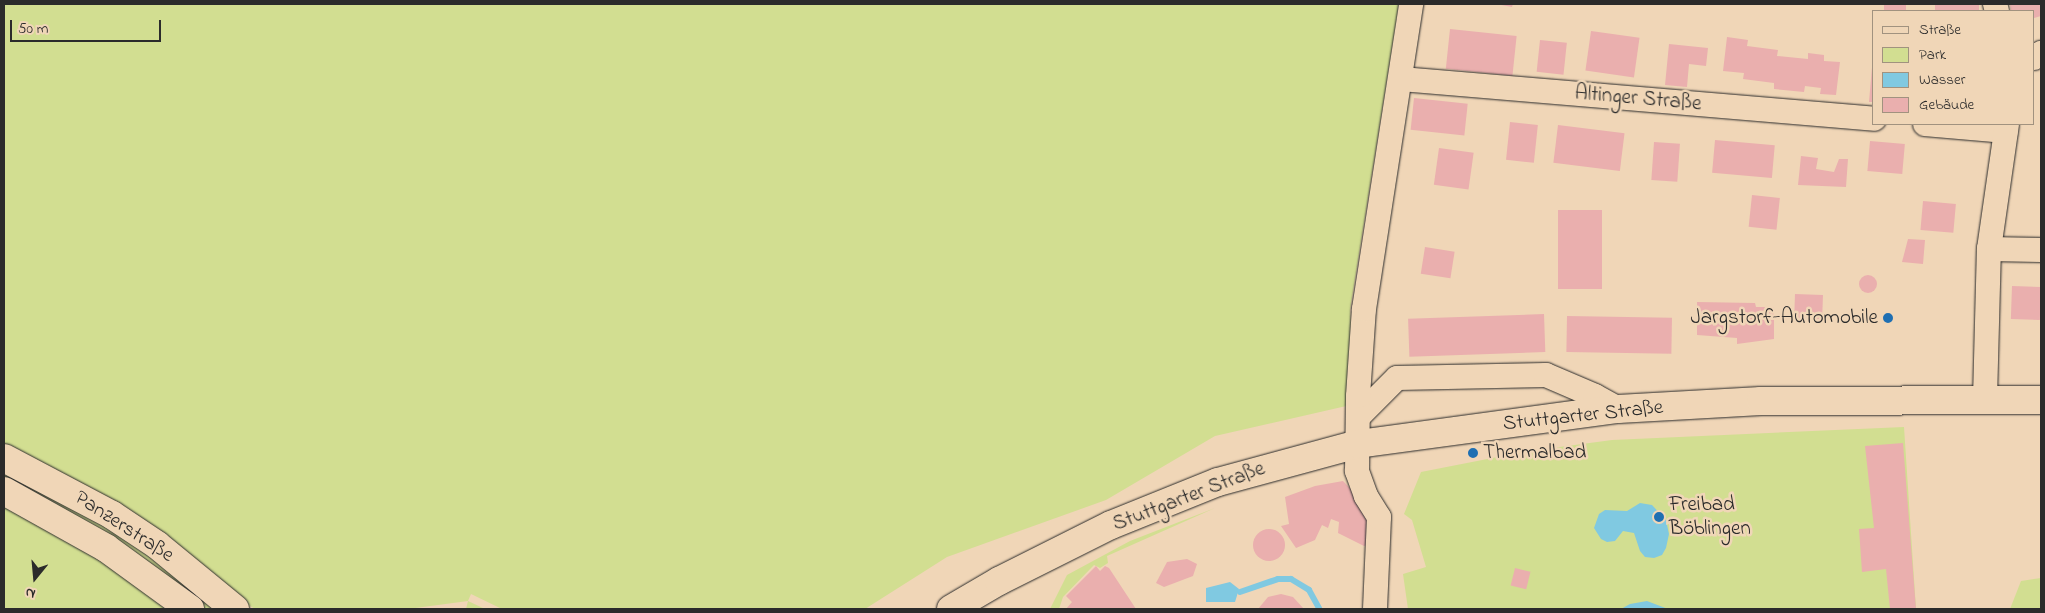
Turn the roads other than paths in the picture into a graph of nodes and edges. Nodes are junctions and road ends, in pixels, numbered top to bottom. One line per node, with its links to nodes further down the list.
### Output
1 (1411, 4): 2 (street)
2 (1402, 80): 3 (street, Altinger Straße); 11 (street)
3 (1872, 119)
4 (1953, 125): 5 (street)
5 (2007, 127): 6 (street)
6 (1989, 249): 7 (street); 8 (street)
7 (2041, 250)
8 (1985, 400): 9 (main road, Stuttgarter Straße); 10 (main road, Stuttgarter Straße)
9 (2041, 400)
10 (1618, 409): 11 (street); 12 (main road, Stuttgarter Straße)
11 (1358, 417): 12 (street)
12 (1358, 444): 17 (main road, Stuttgarter Straße); 18 (street)
13 (4, 458): 16 (main road, Panzerstraße)
14 (4, 491): 15 (main road, Panzerstraße)
15 (190, 609)
16 (236, 609)
17 (951, 609)
18 (1375, 609)

